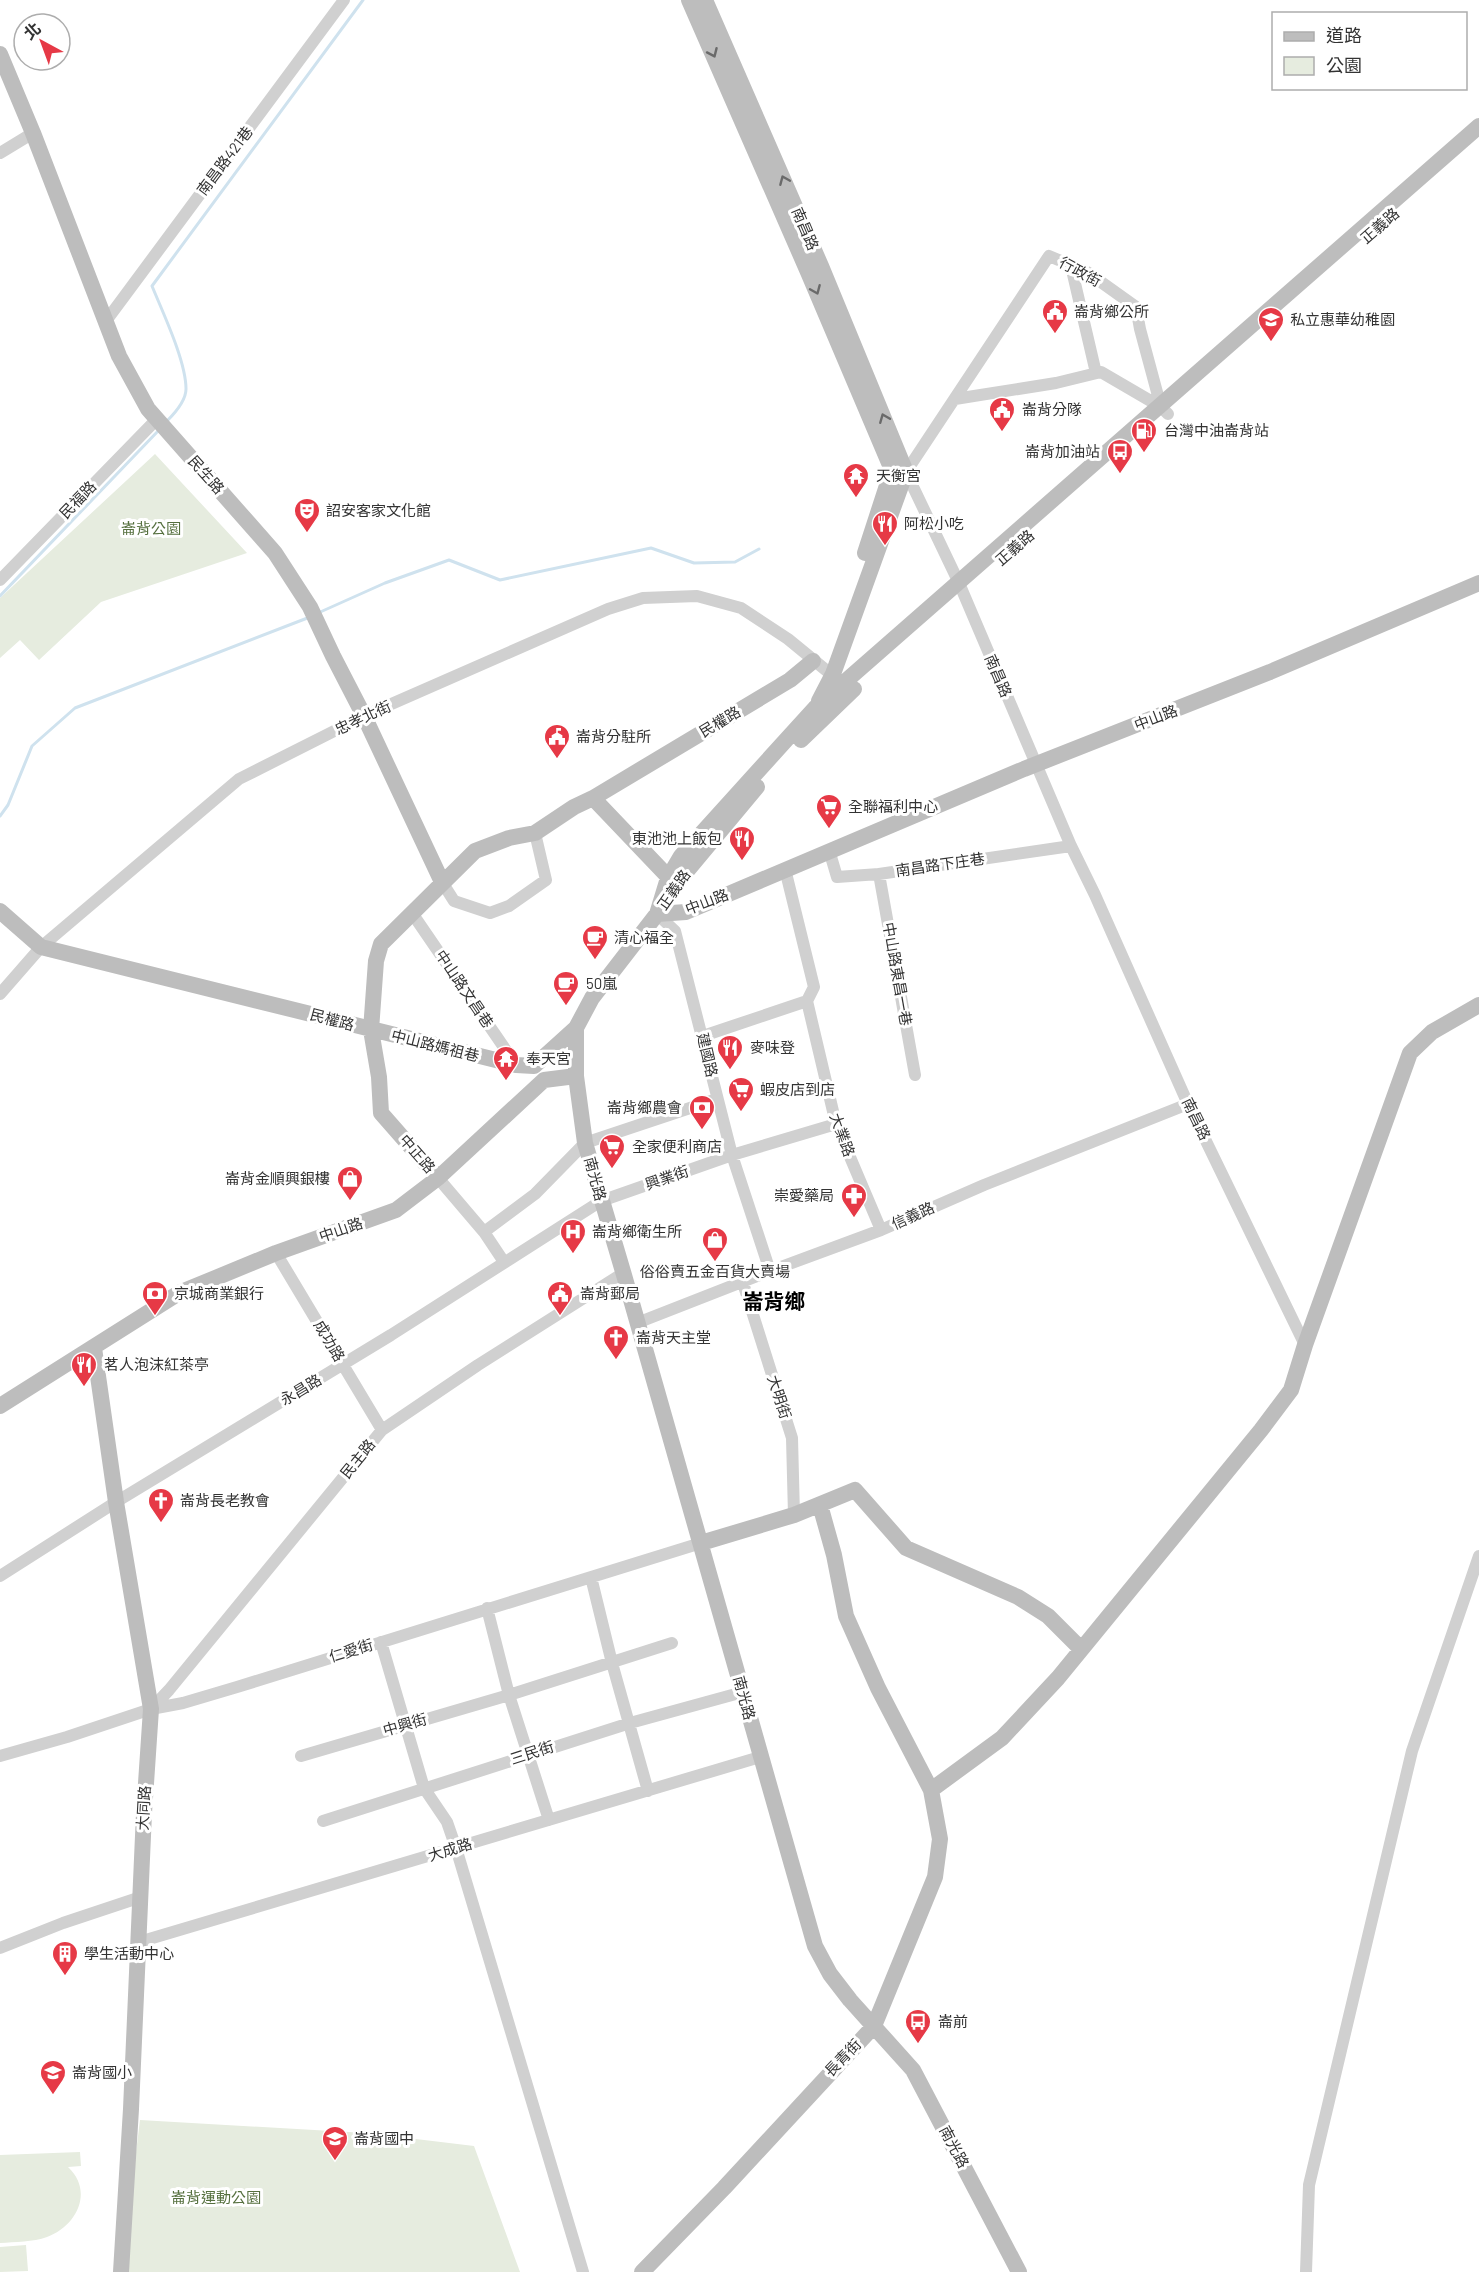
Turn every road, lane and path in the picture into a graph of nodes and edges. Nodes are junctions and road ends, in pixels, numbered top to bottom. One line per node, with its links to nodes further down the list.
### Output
1 (344, 0): 10 (street, 南昌路421巷)
2 (689, 0): 15 (street, 南昌路, one-way to 15)
3 (705, 0): 15 (street, 南昌路, one-way to 3)
4 (0, 54): 6 (street, 民生路)
5 (1479, 126): 13 (street, 正義路)
6 (33, 133): 8 (street); 10 (street, 民生路)
7 (1479, 140): 13 (street, 正義路)
8 (0, 153)
9 (1071, 266): 11 (street); 12 (street, 行政街); 13 (street, 行政街)
10 (106, 321): 14 (street, 民生路)
11 (1096, 373): 12 (street); 13 (street)
12 (955, 399): 15 (street, 行政街)
13 (1164, 410): 18 (street, 正義路)
14 (156, 420): 16 (street, 民福路); 21 (street, 民生路)
15 (899, 471): 18 (street, 南昌路); 20 (street)
16 (0, 580)
17 (1479, 583): 23 (street, 中山路)
18 (961, 588): 20 (street, 正義路); 23 (street, 南昌路)
19 (813, 661): 20 (street, 忠孝北街); 21 (street, 忠孝北街); 24 (street, 民權路)
20 (842, 684): 22 (street); 22 (street, 正義路)
21 (364, 716): 31 (street, 民生路); 35 (street, 忠孝北街)
22 (816, 716): 30 (street, 正義路)
23 (1036, 765): 26 (street, 南昌路); 27 (street, 中山路)
24 (593, 798): 25 (street, 民權路); 30 (street)
25 (535, 833): 31 (street, 民權路); 31 (street)
26 (1071, 846): 29 (street, 南昌路下庄巷); 48 (street, 南昌路)
27 (829, 850): 28 (street, 中山路); 29 (street, 南昌路下庄巷)
28 (785, 869): 34 (street, 中山路); 37 (street, 大業路)
29 (879, 874): 44 (street, 中山路東昌一巷)
30 (672, 881): 34 (street, 正義路)
31 (442, 882): 33 (street, 民權路)
32 (0, 911): 35 (street, 民權路)
33 (412, 913): 40 (street, 民權路); 42 (street, 中山路文昌巷)
34 (657, 914): 39 (street); 41 (street, 建國路)
35 (41, 947): 36 (street, 忠孝北街); 40 (street, 民權路)
36 (0, 994)
37 (807, 1000): 41 (street); 49 (street, 大業路)
38 (1479, 1005): 62 (street)
39 (576, 1028): 43 (street); 45 (street, 南光路)
40 (371, 1030): 42 (street, 中山路媽祖巷); 52 (street, 中正路)
41 (703, 1036): 47 (street, 建國路)
42 (516, 1065): 43 (street, 中山路媽祖巷)
43 (534, 1066): 46 (street)
44 (915, 1075)
45 (576, 1076): 46 (street); 50 (street, 南光路)
46 (544, 1080): 52 (street, 中山路)
47 (717, 1099): 50 (street); 51 (street, 建國路)
48 (1188, 1104): 54 (street, 信義路); 62 (street, 南昌路)
49 (836, 1124): 51 (street, 興業街); 54 (street, 大業路)
50 (585, 1143): 53 (street, 南光路); 55 (street)
51 (732, 1155): 53 (street, 興業街); 58 (street, 建國路)
52 (438, 1178): 55 (street, 中正路); 56 (street, 中山路)
53 (601, 1201): 57 (street, 永昌路); 59 (street, 南光路)
54 (881, 1230): 58 (street, 信義路)
55 (484, 1232): 57 (street, 中正路)
56 (276, 1253): 63 (street, 中山路); 64 (street, 成功路)
57 (504, 1262): 64 (street, 永昌路)
58 (770, 1271): 60 (street, 信義路)
59 (624, 1275): 61 (street, 南光路); 66 (street, 民主路)
60 (743, 1283): 61 (street, 信義路); 69 (street, 大明街)
61 (637, 1323): 70 (street, 南光路)
62 (1305, 1345): 77 (street)
63 (94, 1348): 65 (street, 中山路); 67 (street, 大同路)
64 (343, 1365): 66 (street, 成功路); 67 (street, 永昌路)
65 (0, 1406)
66 (382, 1430): 79 (street, 民主路)
67 (116, 1502): 72 (street, 永昌路); 83 (street, 大同路)
68 (820, 1505): 69 (street); 77 (street); 91 (street, 長青街)
69 (794, 1515): 70 (street)
70 (700, 1543): 73 (street, 仁愛街); 80 (street, 南光路)
71 (1479, 1556): 104 (street)
72 (0, 1576)
73 (591, 1576): 74 (street, 仁愛街); 78 (street)
74 (487, 1608): 75 (street, 仁愛街); 81 (street)
75 (381, 1642): 82 (street, 仁愛街); 85 (street)
76 (672, 1643): 78 (street)
77 (1080, 1648): 91 (street)
78 (612, 1663): 81 (street); 84 (street)
79 (169, 1690): 82 (street); 83 (street, 民主路)
80 (743, 1692): 84 (street, 三民街); 89 (street, 南光路)
81 (509, 1695): 85 (street, 中興街); 86 (street)
82 (183, 1703): 83 (street, 仁愛街)
83 (151, 1709): 87 (street, 仁愛街); 96 (street, 大同路)
84 (630, 1723): 86 (street, 三民街); 92 (street)
85 (405, 1725): 88 (street, 中興街); 90 (street)
86 (528, 1754): 90 (street, 三民街); 93 (street)
87 (0, 1756)
88 (301, 1756)
89 (760, 1757): 92 (street, 大成路); 99 (street, 南光路)
90 (424, 1788): 94 (street, 三民街); 95 (street)
91 (931, 1790): 99 (street, 長青街)
92 (648, 1791): 93 (street, 大成路)
93 (549, 1820): 95 (street, 大成路)
94 (323, 1821)
95 (456, 1848): 97 (street, 大成路); 101 (street)
96 (141, 1897): 97 (street, 大同路); 98 (street)
97 (139, 1942): 100 (street, 大同路)
98 (0, 1948)
99 (874, 2026): 102 (street, 長青街); 103 (street, 南光路)
100 (121, 2272)
101 (583, 2272)
102 (642, 2272)
103 (1019, 2272)
104 (1306, 2272)

